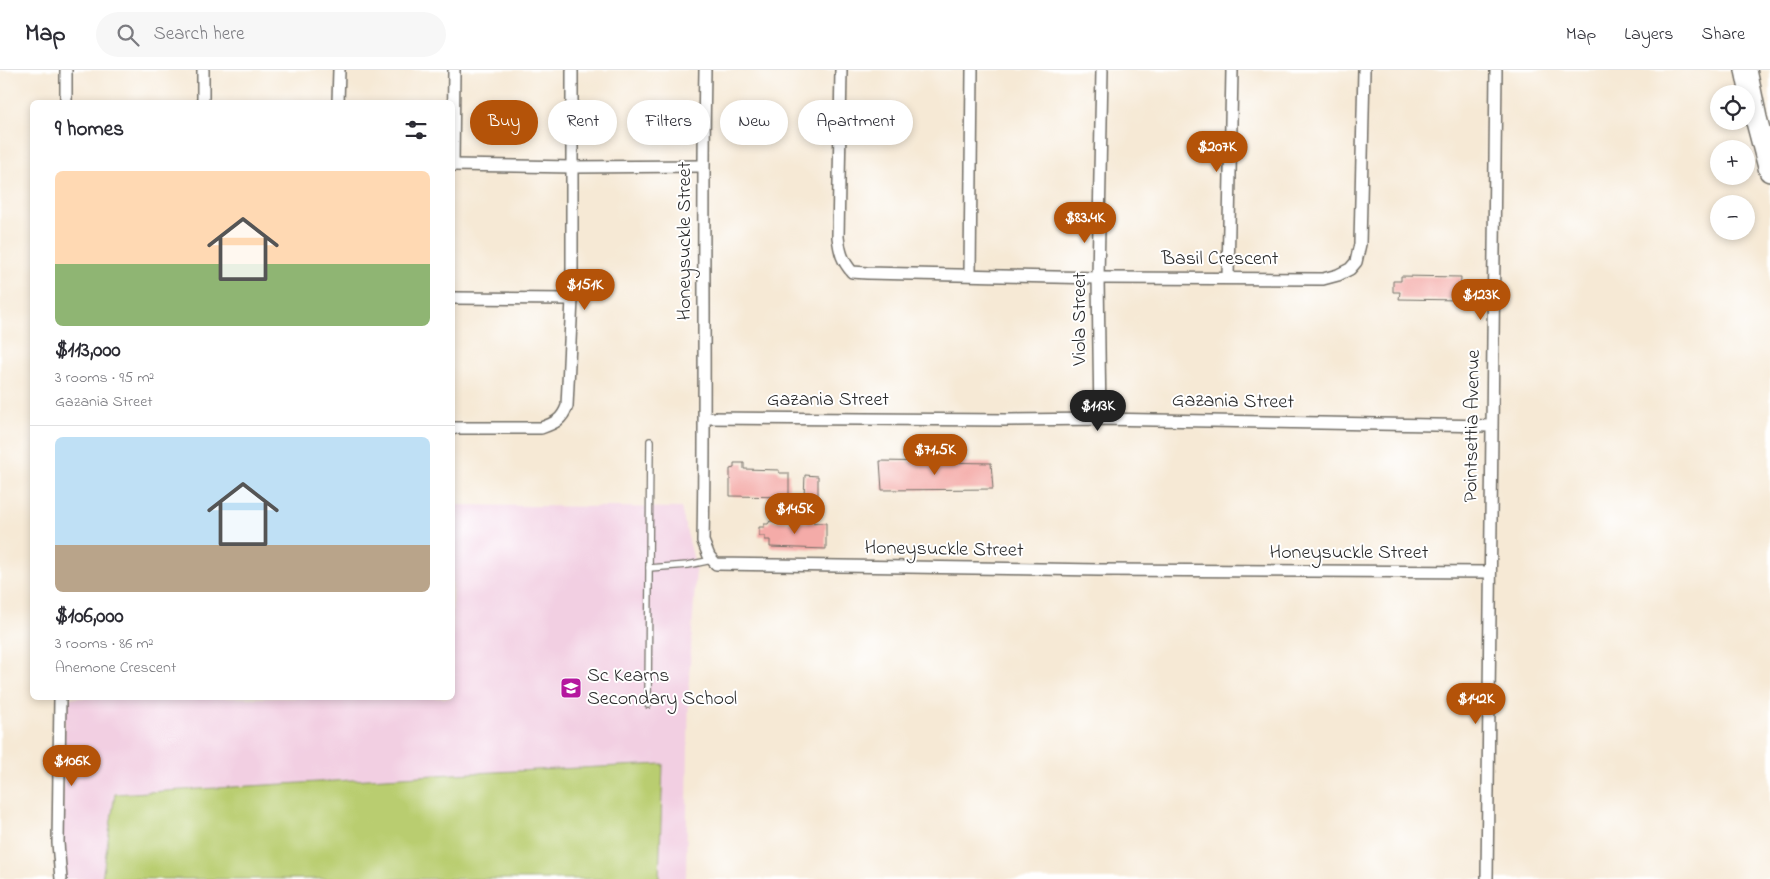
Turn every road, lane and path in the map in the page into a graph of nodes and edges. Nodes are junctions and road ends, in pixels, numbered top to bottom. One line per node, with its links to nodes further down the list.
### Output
1 (66, 70): 14 (street)
2 (203, 70): 15 (street)
3 (339, 70): 16 (street)
4 (454, 70): 17 (street)
5 (572, 70): 20 (street)
6 (705, 70): 19 (street, Honeysuckle Street)
7 (842, 70): 22 (street, Basil Crescent)
8 (972, 70): 22 (street)
9 (1102, 70): 24 (street, Viola Street)
10 (1232, 70): 23 (street)
11 (1364, 70): 23 (street, Basil Crescent)
12 (1496, 70): 29 (street, Pointsettia Avenue)
13 (1746, 70): 21 (highway)
14 (66, 100)
15 (203, 100)
16 (338, 100)
17 (454, 100)
18 (455, 165): 20 (street)
19 (703, 166): 20 (street); 27 (street, Honeysuckle Street)
20 (572, 167): 26 (street)
21 (1770, 171)
22 (970, 274): 24 (street, Basil Crescent)
23 (1228, 277): 24 (street, Basil Crescent)
24 (1098, 278): 28 (street, Viola Street)
25 (455, 298): 26 (street)
26 (572, 299): 30 (street)
27 (705, 418): 28 (street, Gazania Street); 32 (street, Honeysuckle Street)
28 (1100, 419): 29 (street, Gazania Street)
29 (1491, 426): 34 (street, Pointsettia Avenue)
30 (455, 428)
31 (650, 441): 33 (lane)
32 (712, 560): 33 (lane); 34 (street, Honeysuckle Street)
33 (649, 568): 36 (lane)
34 (1490, 572): 38 (street, Pointsettia Avenue)
35 (60, 700): 37 (street)
36 (648, 706)
37 (61, 879)
38 (1487, 879)

